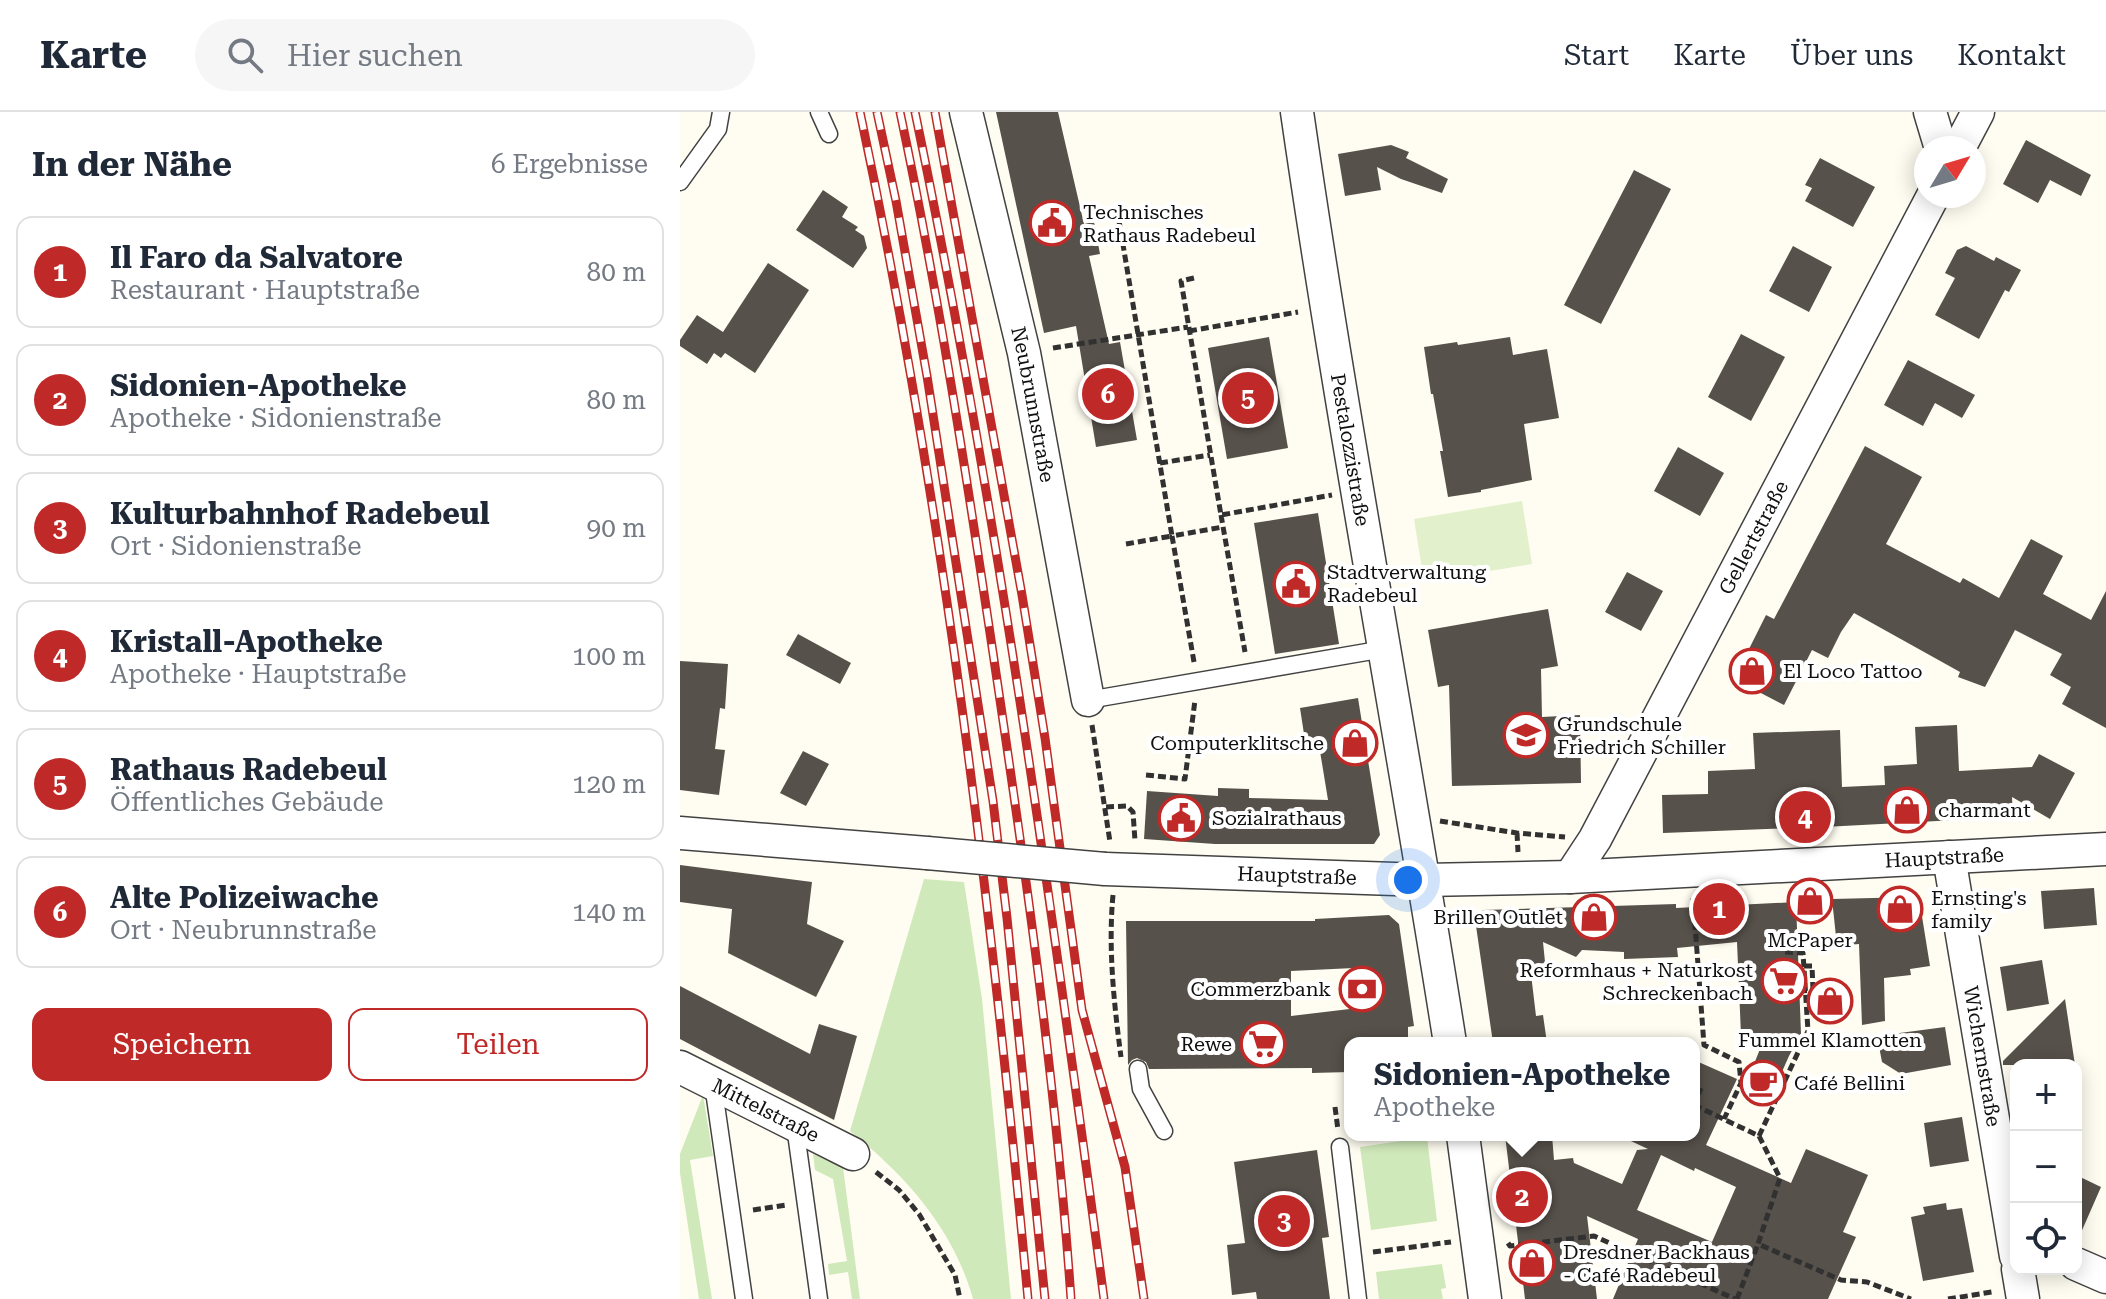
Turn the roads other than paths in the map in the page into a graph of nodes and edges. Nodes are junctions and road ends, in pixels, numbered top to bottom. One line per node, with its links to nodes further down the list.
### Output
1 (721, 112): 10 (lane)
2 (819, 112): 7 (lane)
3 (966, 112): 13 (street, Neubrunnstraße)
4 (1297, 112): 12 (street, Pestalozzistraße)
5 (1930, 112): 8 (street)
6 (1978, 112): 9 (street)
7 (829, 134)
8 (1937, 136)
9 (1965, 136)
10 (680, 182)
11 (1927, 208): 17 (street, Gellertstraße)
12 (1384, 649): 13 (lane); 18 (street, Pestalozzistraße)
13 (1088, 700)
14 (680, 833): 18 (street, Hauptstraße, bridge)
15 (2101, 840): 16 (street, Hauptstraße)
16 (1949, 857): 17 (street, Hauptstraße); 28 (street, Wichernstraße)
17 (1570, 877): 18 (street, Hauptstraße)
18 (1424, 880): 19 (street, Pestalozzistraße)
19 (1449, 1037)
20 (680, 1067): 22 (street, Mittelstraße)
21 (1130, 1067): 24 (lane)
22 (713, 1084): 23 (street, Mittelstraße); 31 (lane)
23 (795, 1126): 27 (street, Mittelstraße); 32 (lane)
24 (1164, 1131)
25 (1464, 1141): 34 (street)
26 (1340, 1147): 33 (lane)
27 (853, 1154)
28 (2010, 1215)
29 (2082, 1267): 30 (street)
30 (2106, 1277)
31 (744, 1299)
32 (819, 1299)
33 (1358, 1299)
34 (1485, 1299)

